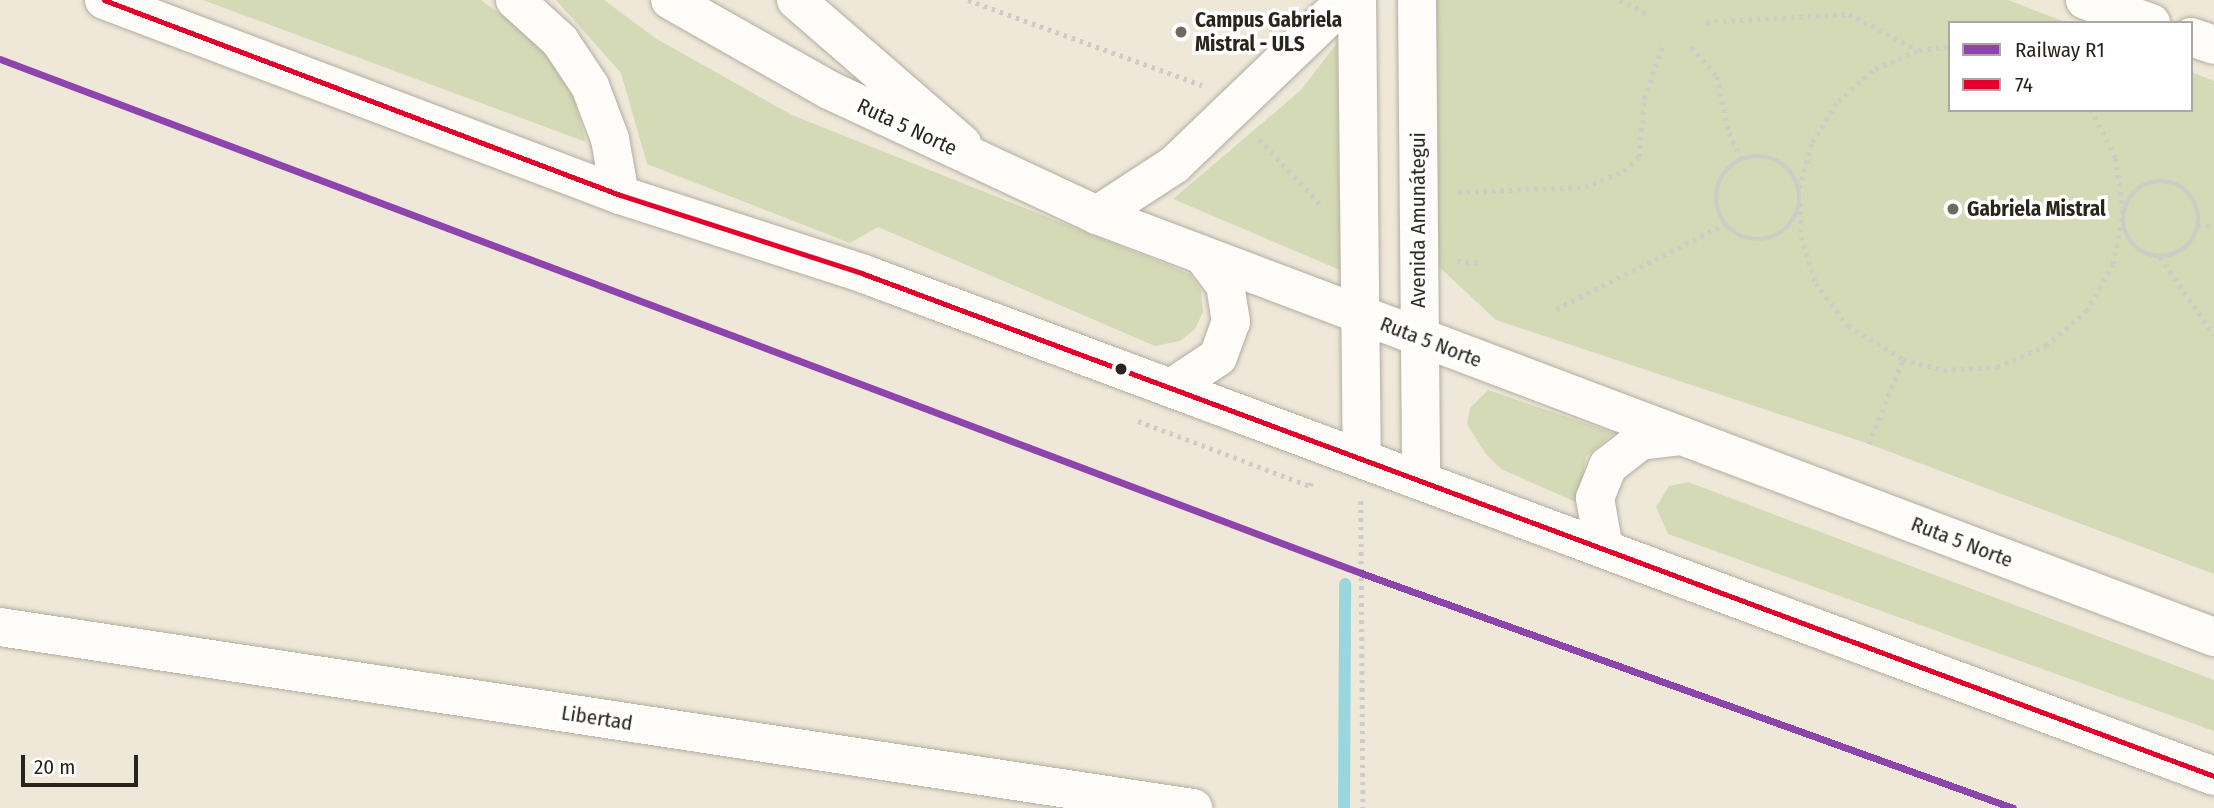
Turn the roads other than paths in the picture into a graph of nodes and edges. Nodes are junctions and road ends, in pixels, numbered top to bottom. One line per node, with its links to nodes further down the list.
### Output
1 (104, 0): 13 (main road)
2 (515, 0): 13 (main road)
3 (670, 0): 12 (main road, Ruta 5 Norte)
4 (796, 0): 12 (main road)
5 (1346, 0): 14 (main road)
6 (1357, 0): 16 (main road)
7 (1416, 0): 17 (main road, Avenida Amunátegui)
8 (2085, 0): 9 (main road)
9 (2145, 21)
10 (2193, 38): 11 (main road)
11 (2214, 45)
12 (994, 169): 14 (main road, Ruta 5 Norte)
13 (620, 195): 18 (main road)
14 (1097, 215): 15 (main road, Ruta 5 Norte)
15 (1203, 256): 16 (main road, Ruta 5 Norte); 18 (main road)
16 (1360, 316): 17 (main road, Ruta 5 Norte); 20 (main road)
17 (1419, 338): 19 (main road, Ruta 5 Norte); 21 (main road, Avenida Amunátegui)
18 (1171, 388): 20 (main road)
19 (1680, 436): 22 (main road); 24 (main road, Ruta 5 Norte)
20 (1362, 459): 21 (main road)
21 (1421, 481): 22 (main road)
22 (1604, 549): 25 (main road)
23 (0, 627): 26 (main road, Libertad)
24 (2214, 637)
25 (2214, 776)
26 (1194, 808)

